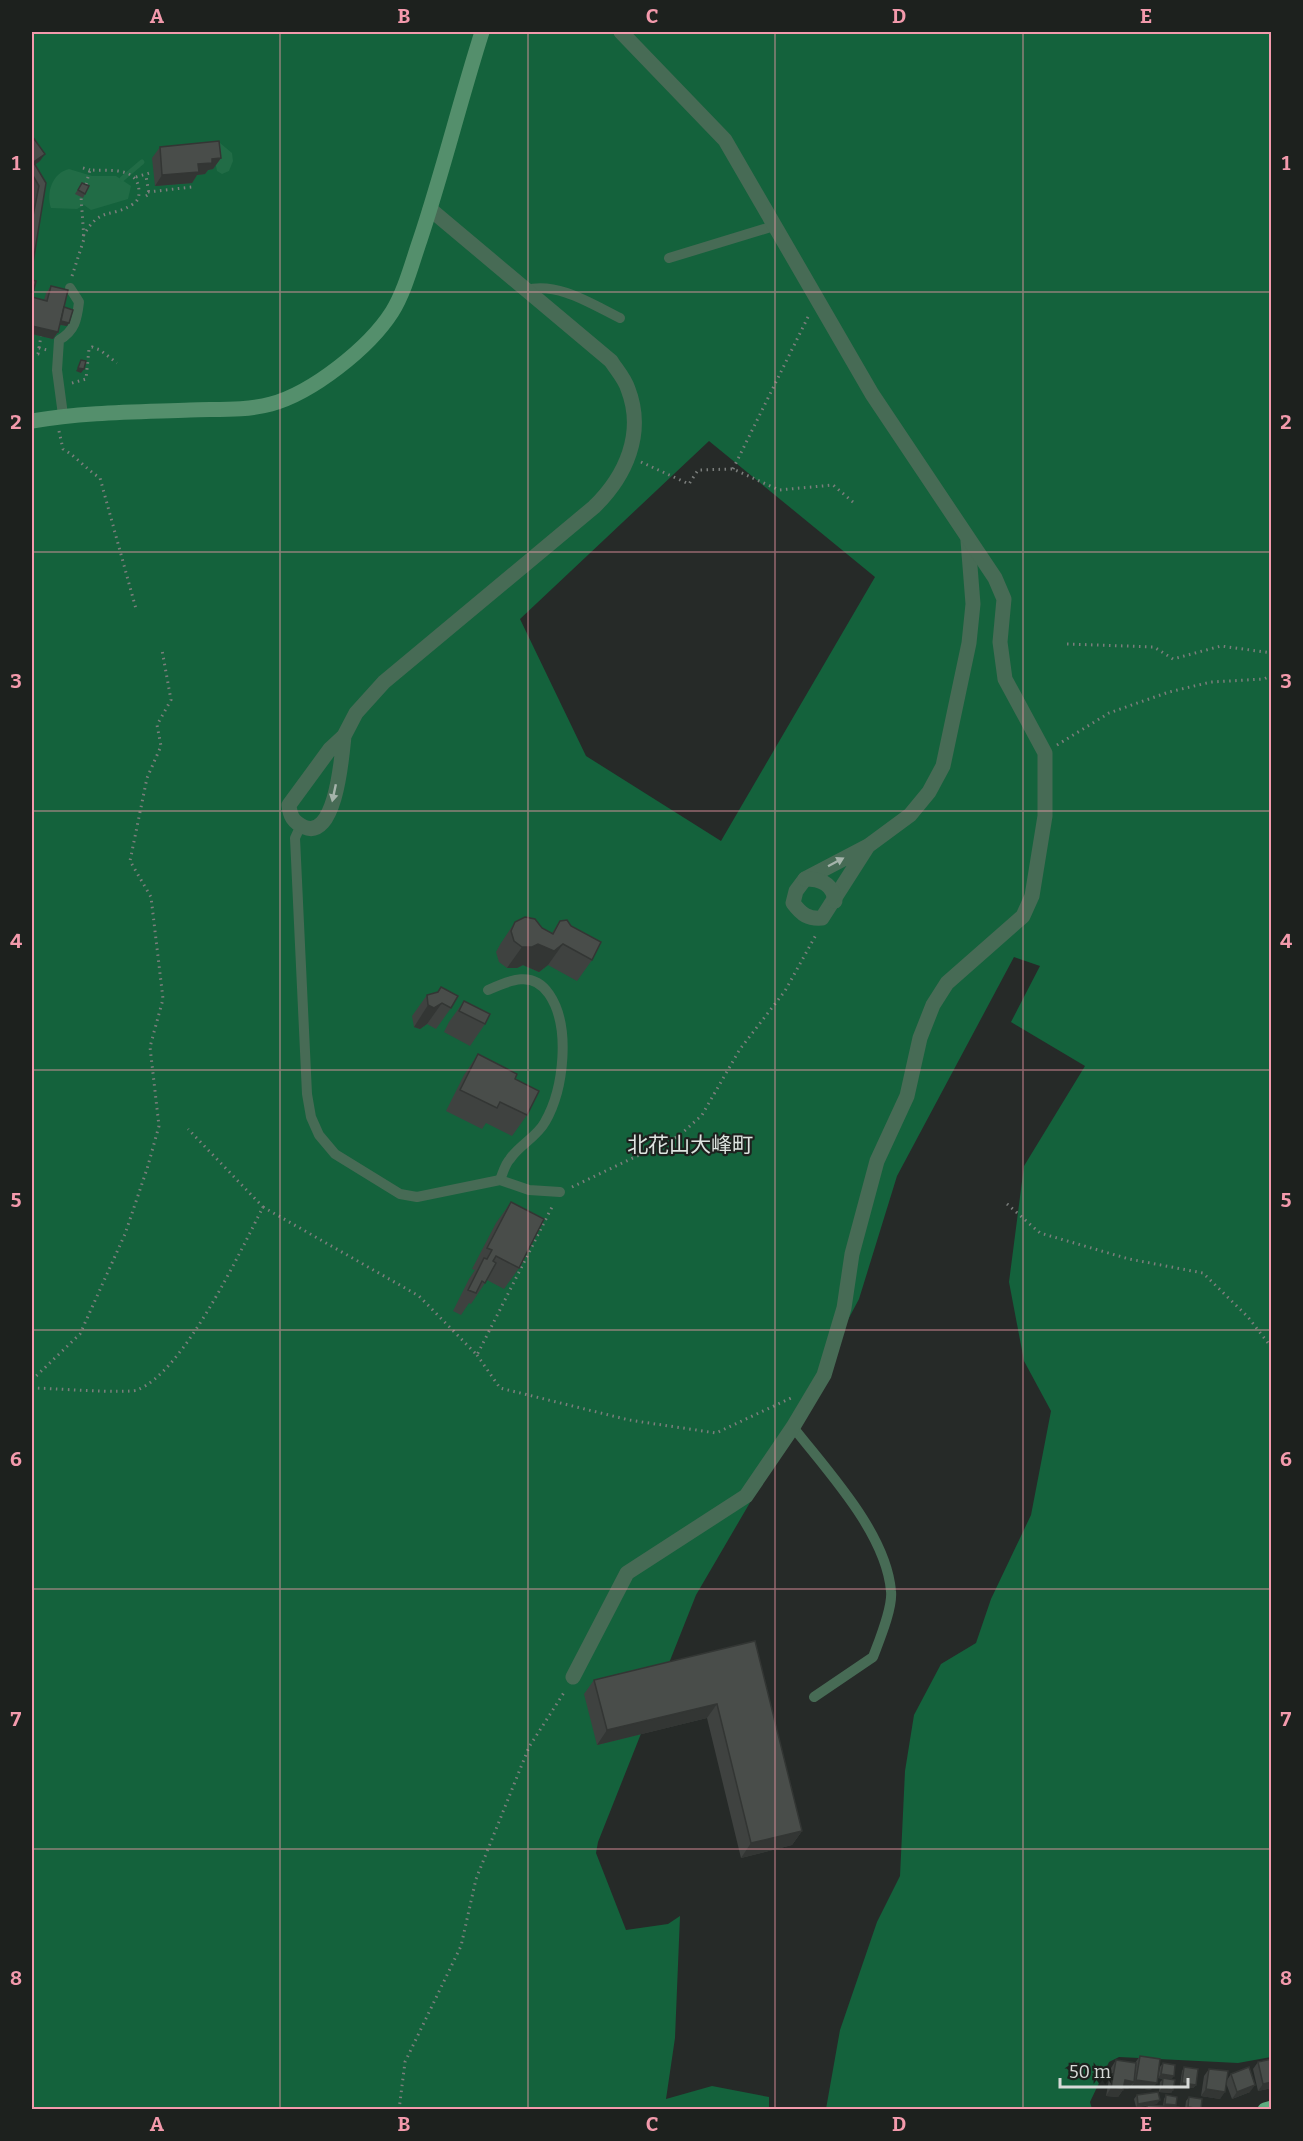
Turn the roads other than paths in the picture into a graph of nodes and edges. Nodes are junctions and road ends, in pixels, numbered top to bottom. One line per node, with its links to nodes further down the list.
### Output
1 (482, 32): 3 (street)
2 (621, 32): 4 (street)
3 (430, 209): 7 (street); 9 (street)
4 (774, 226): 5 (lane); 11 (street)
5 (669, 258)
6 (71, 286): 9 (lane)
7 (526, 290): 8 (lane); 12 (street)
8 (620, 318)
9 (58, 416): 10 (street)
10 (32, 421)
11 (968, 541): 14 (street); 20 (street)
12 (344, 735): 13 (street); 13 (street, one-way to 13)
13 (300, 825): 18 (lane)
14 (868, 846): 15 (street, one-way to 14); 16 (street)
15 (805, 879): 16 (street); 16 (street)
16 (835, 901)
17 (488, 990): 18 (lane)
18 (500, 1180): 19 (lane)
19 (560, 1192)
20 (793, 1427): 21 (street); 22 (lane)
21 (573, 1677)
22 (814, 1697)
23 (1272, 2108): 24 (main road)
24 (1265, 2109)

